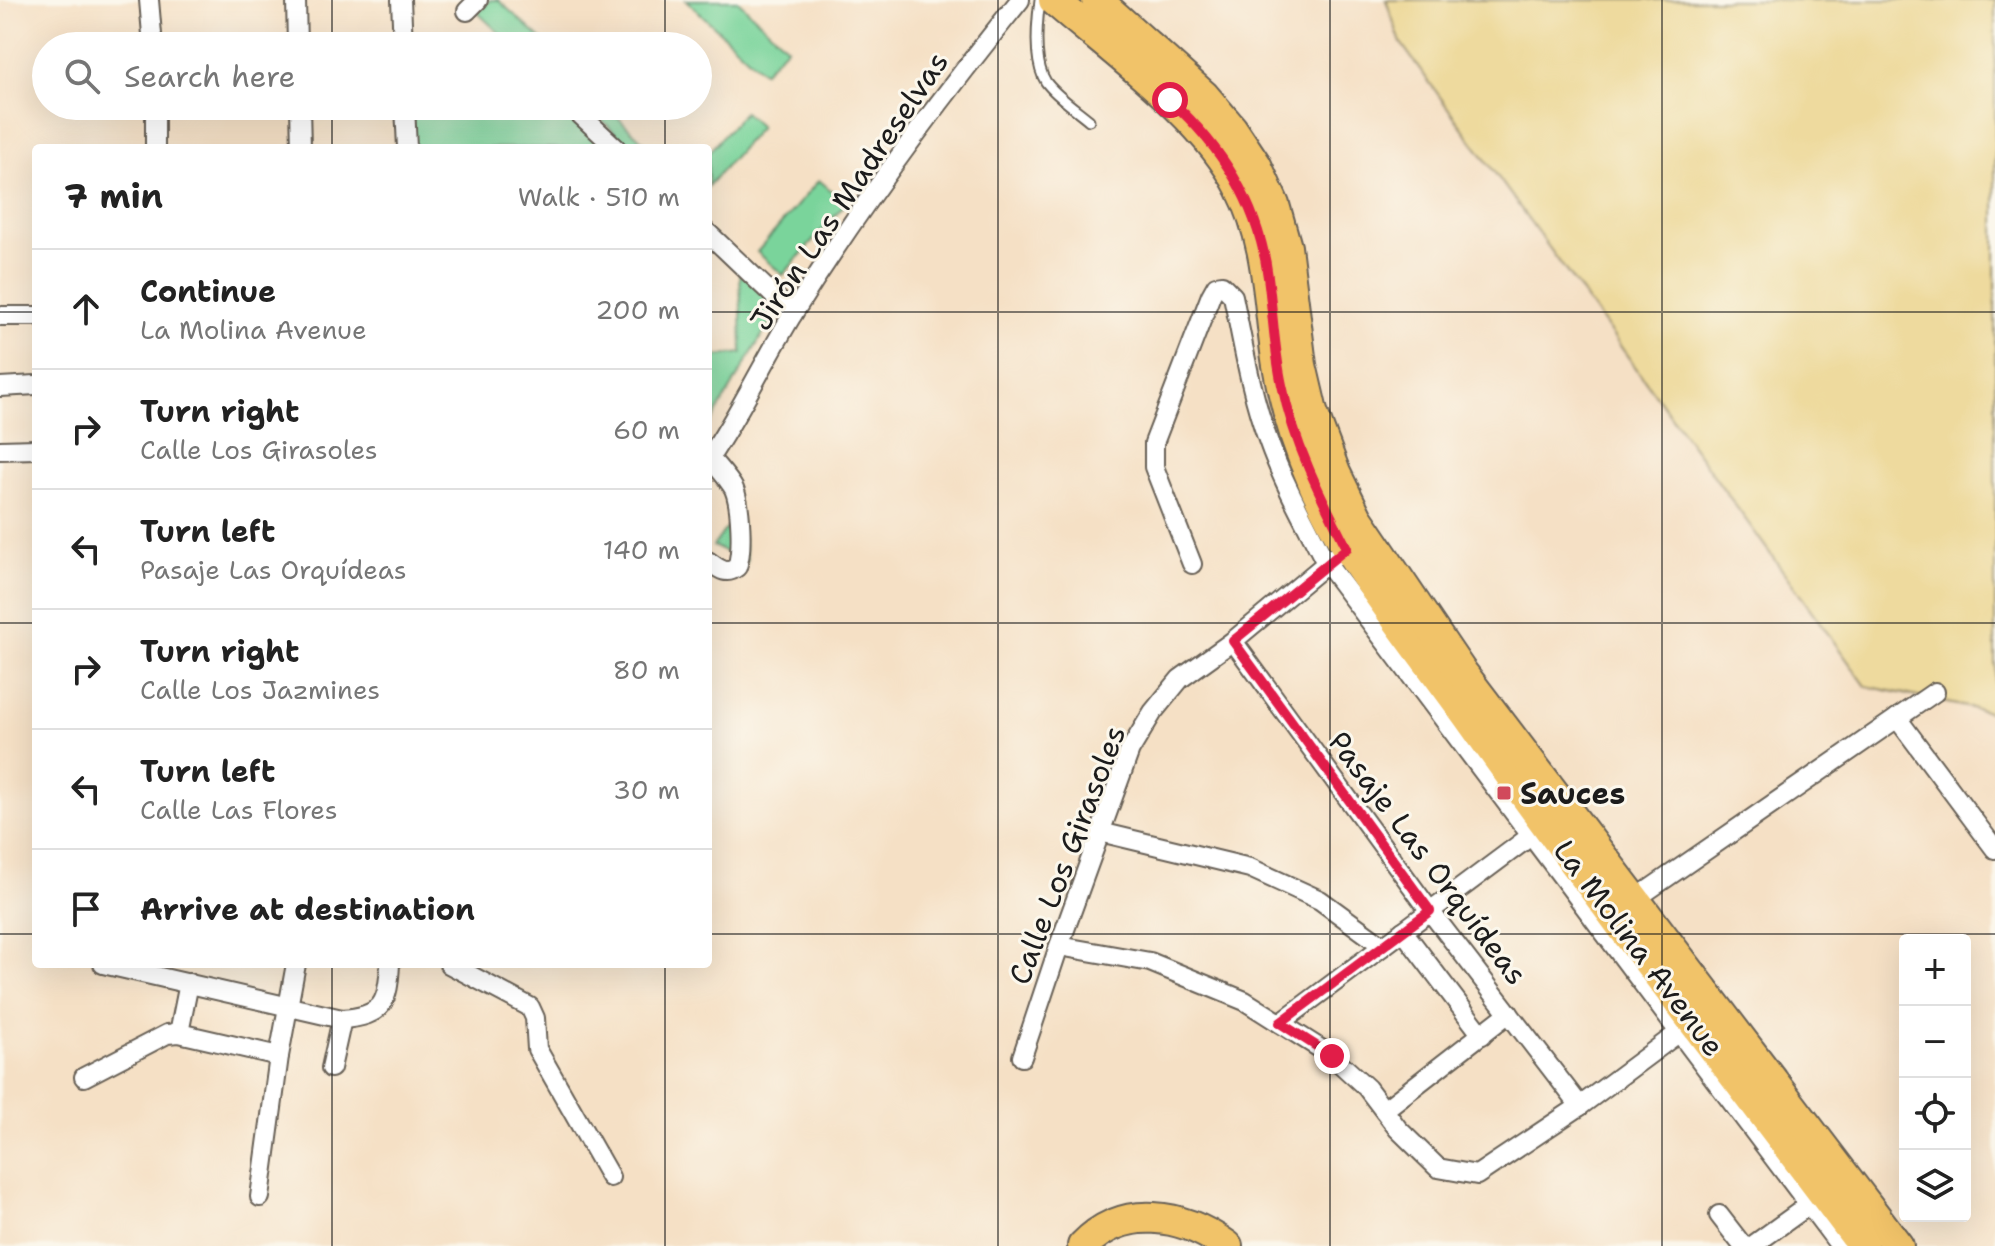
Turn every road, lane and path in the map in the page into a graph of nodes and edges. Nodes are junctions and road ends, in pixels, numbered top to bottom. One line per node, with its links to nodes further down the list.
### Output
1 (149, 0): 8 (street)
2 (296, 0): 9 (street)
3 (401, 0): 10 (street)
4 (1020, 0): 21 (street, Jirón Las Madreselvas)
5 (1040, 0): 15 (lane)
6 (1054, 0): 30 (main road, La Molina Avenue)
7 (1097, 0): 30 (main road, La Molina Avenue)
8 (152, 32)
9 (297, 32)
10 (402, 32)
11 (155, 120): 16 (street)
12 (300, 120): 17 (street)
13 (406, 120): 18 (street)
14 (586, 120): 19 (street)
15 (1089, 120)
16 (155, 144)
17 (301, 144)
18 (407, 144)
19 (612, 144)
20 (712, 237): 21 (street)
21 (793, 314): 28 (street, Jirón Las Madreselvas)
22 (0, 316): 23 (street)
23 (32, 316)
24 (32, 385): 25 (street)
25 (0, 387)
26 (32, 449): 27 (street)
27 (0, 450)
28 (712, 454)
29 (712, 462): 31 (street)
30 (1348, 550): 32 (street); 33 (street, Calle Los Girasoles); 36 (main road, La Molina Avenue); 39 (main road, La Molina Avenue)
31 (712, 564)
32 (1192, 564)
33 (1233, 641): 37 (street, Calle Los Girasoles); 40 (street, Pasaje Las Orquídeas)
34 (1935, 692): 35 (street)
35 (1897, 718): 38 (street); 39 (street)
36 (1538, 830): 40 (street); 53 (main road, La Molina Avenue)
37 (1100, 832): 42 (street, Calle Los Girasoles); 43 (street)
38 (1995, 849)
39 (1634, 900): 72 (main road, La Molina Avenue)
40 (1430, 911): 41 (street); 50 (street, Pasaje Las Orquídeas)
41 (1403, 931): 43 (street); 55 (street)
42 (1059, 946): 52 (street); 57 (street, Calle Los Girasoles)
43 (1383, 946): 52 (street)
44 (121, 968): 48 (street)
45 (295, 968): 49 (street)
46 (390, 968): 51 (street)
47 (457, 968): 62 (street)
48 (189, 983): 49 (street); 54 (street)
49 (287, 1005): 51 (street); 56 (street)
50 (1509, 1013): 55 (street); 60 (street, Pasaje Las Orquídeas)
51 (342, 1019): 58 (street)
52 (1280, 1023): 61 (street)
53 (1686, 1026): 60 (street); 64 (street); 71 (main road, La Molina Avenue)
54 (179, 1033): 56 (street); 59 (street)
55 (1482, 1035): 61 (street)
56 (279, 1056): 63 (street)
57 (1022, 1057)
58 (331, 1068)
59 (84, 1077)
60 (1580, 1106): 61 (street)
61 (1384, 1110)
62 (610, 1177)
63 (260, 1197)
64 (1809, 1205): 69 (street); 70 (street)
65 (1719, 1215): 68 (street)
66 (1083, 1246): 67 (main road)
67 (1227, 1246)
68 (1743, 1246)
69 (1752, 1246)
70 (1840, 1246)
71 (1863, 1246)
72 (1898, 1246)

